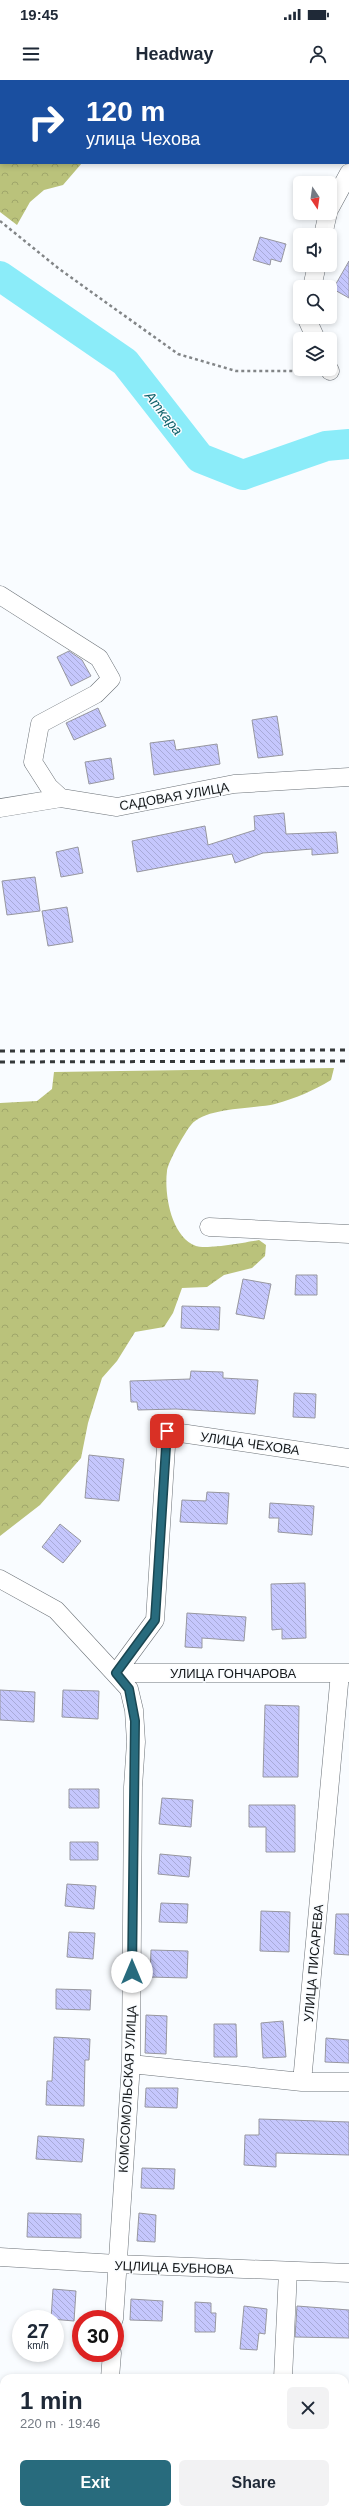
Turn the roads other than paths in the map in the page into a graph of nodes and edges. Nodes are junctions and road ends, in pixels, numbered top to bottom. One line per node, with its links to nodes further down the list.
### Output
1 (349, 173): 2 (street)
2 (337, 195)
3 (0, 595): 5 (street)
4 (349, 777): 5 (street, САДОВАЯ УЛИЦА)
5 (61, 798): 6 (street, САДОВАЯ УЛИЦА)
6 (0, 808)
7 (209, 1227): 8 (street)
8 (349, 1234)
9 (349, 1458): 11 (street, УЛИЦА ЧЕХОВА)
10 (0, 1579): 11 (street, КОМСОМОЛЬСКАЯ УЛИЦА)
11 (116, 1673): 12 (street, УЛИЦА ГОНЧАРОВА); 13 (street, КОМСОМОЛЬСКАЯ УЛИЦА)
12 (344, 1673): 14 (street, УЛИЦА ПИСАРЕВА)
13 (131, 2064): 14 (street); 17 (street, КОМСОМОЛЬСКАЯ УЛИЦА)
14 (302, 2082): 15 (street)
15 (349, 2082)
16 (0, 2257): 17 (street, УЦЛИЦА БУБНОВА)
17 (117, 2264): 18 (street, УЦЛИЦА БУБНОВА); 20 (street, КОМСОМОЛЬСКАЯ УЛИЦА)
18 (288, 2271): 19 (street, УЦЛИЦА БУБНОВА); 23 (street)
19 (349, 2273)
20 (114, 2310)
21 (111, 2362): 22 (street)
22 (110, 2374)
23 (284, 2374)

